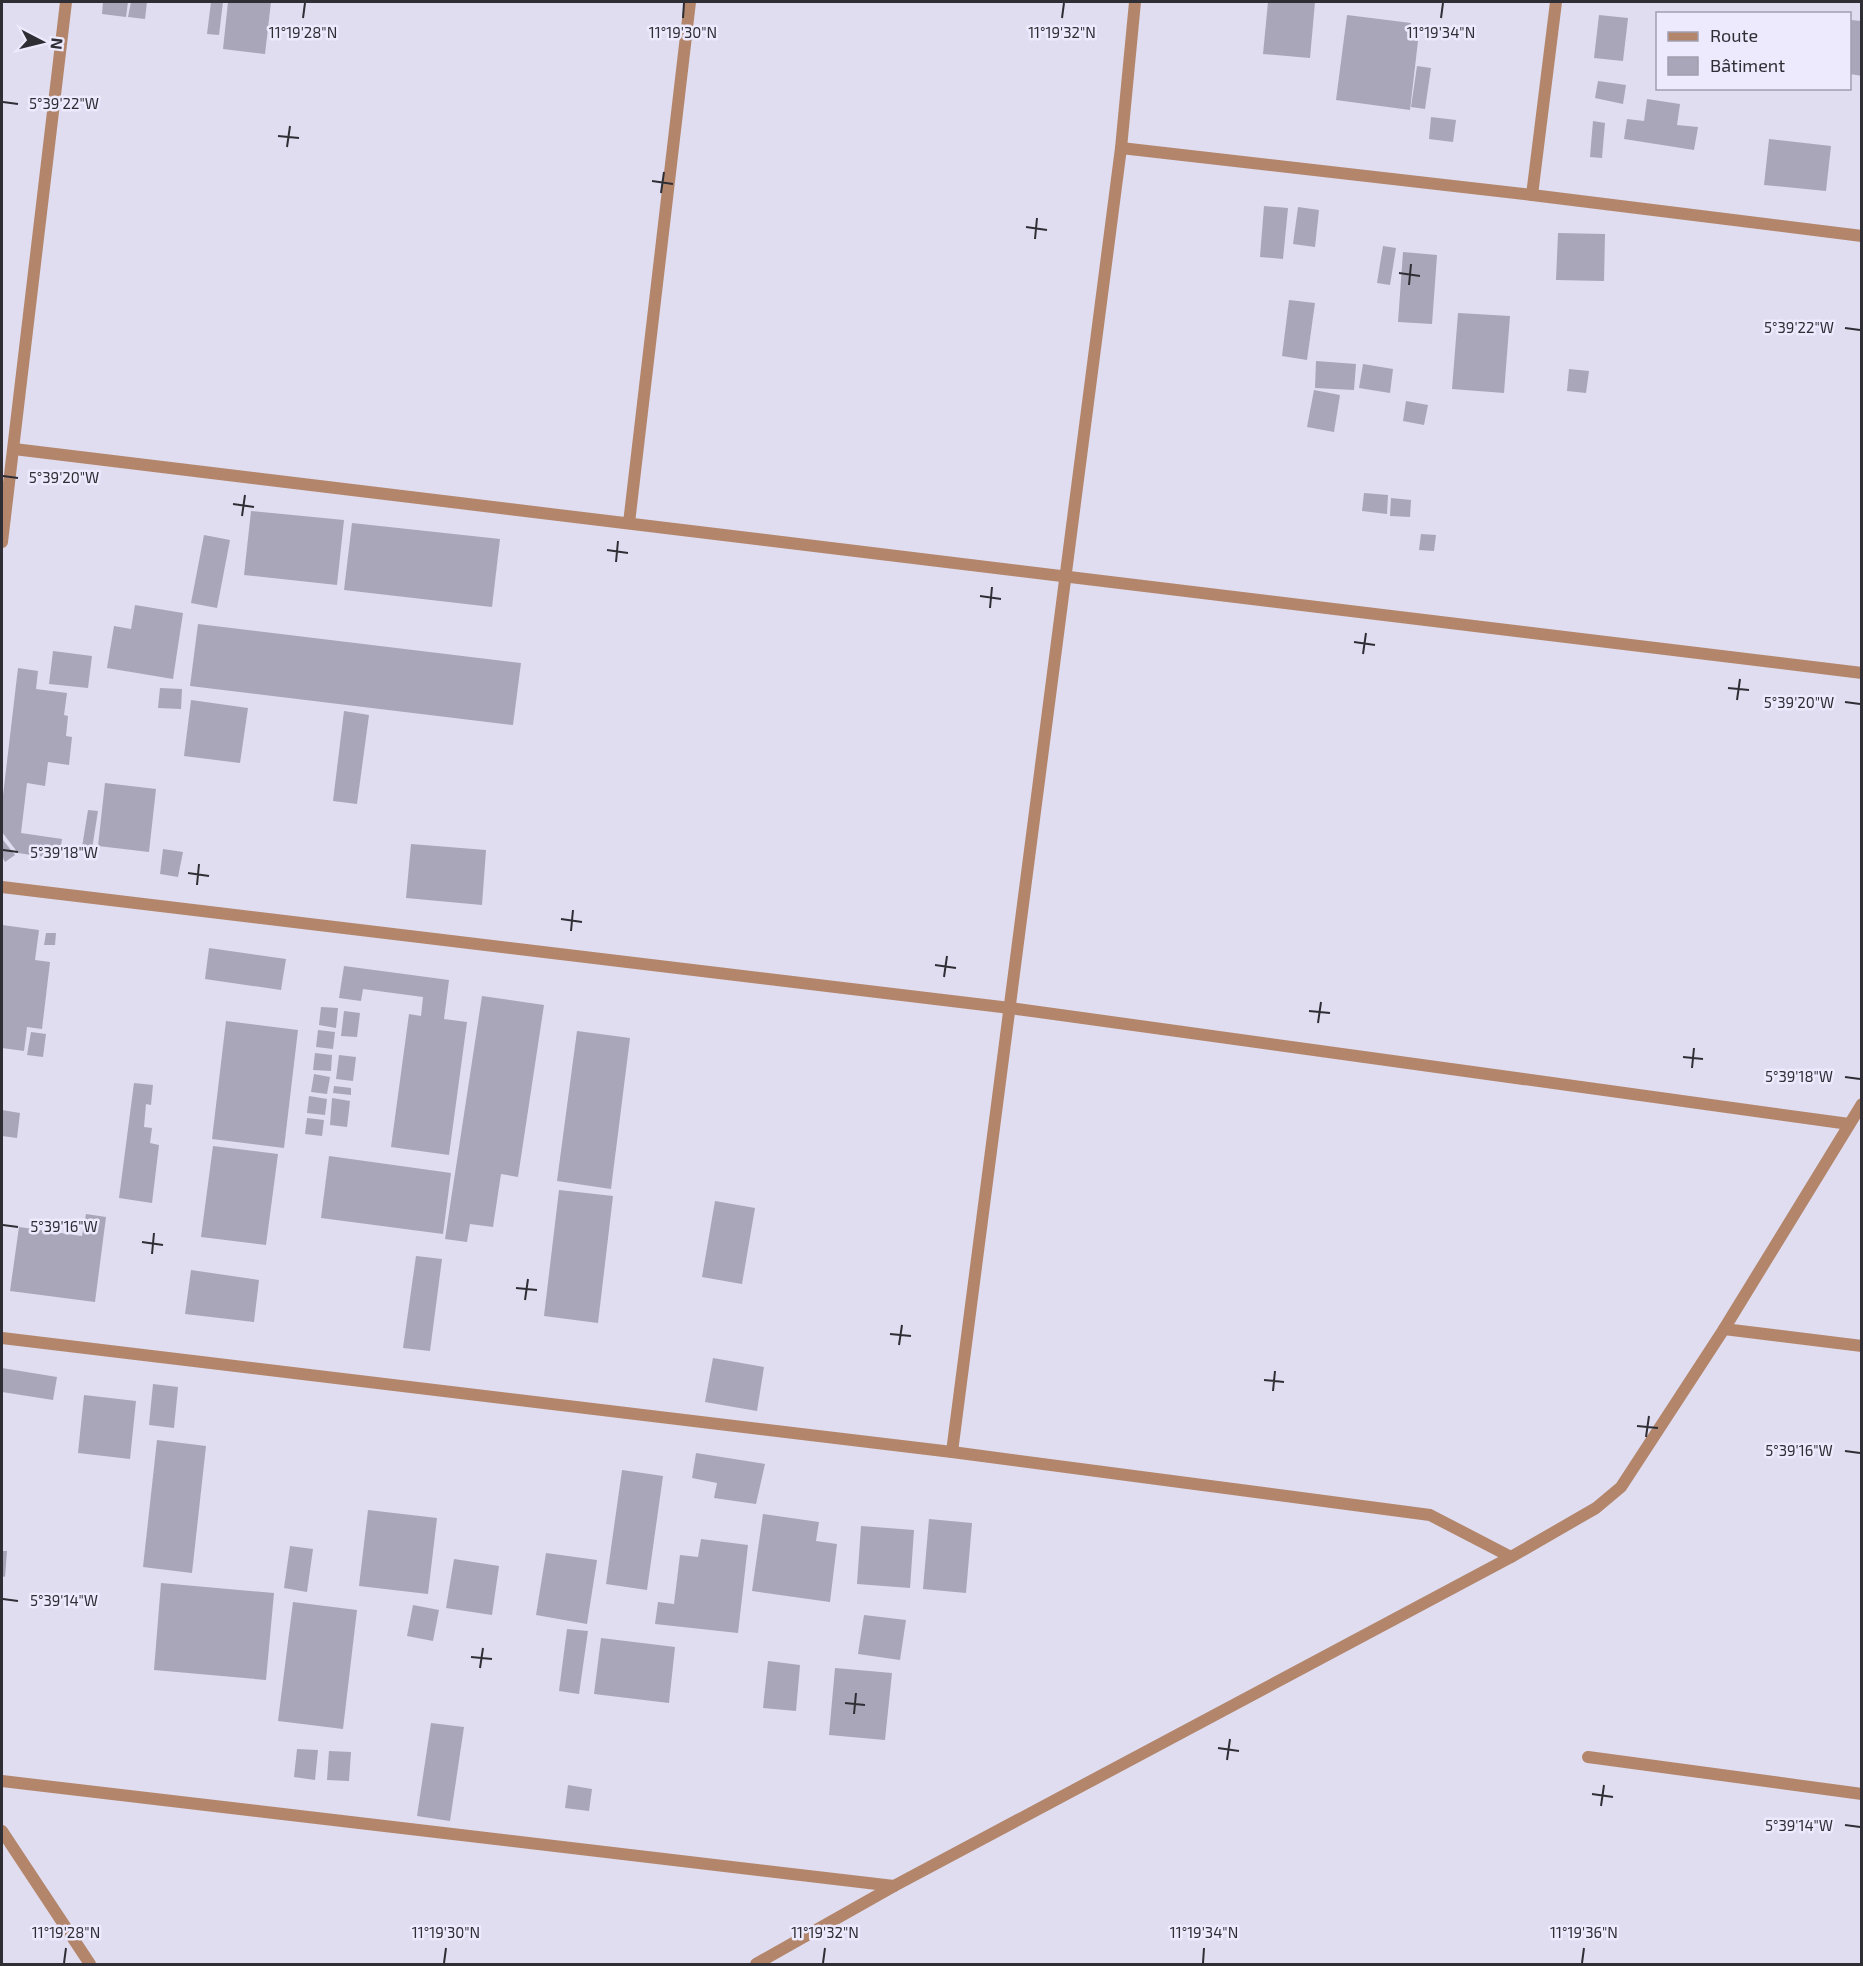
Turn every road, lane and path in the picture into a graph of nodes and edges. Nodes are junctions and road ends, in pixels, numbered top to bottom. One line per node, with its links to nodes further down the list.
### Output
1 (66, 2): 8 (street)
2 (690, 2): 9 (street)
3 (1136, 2): 5 (street)
4 (1556, 2): 6 (street)
5 (1121, 148): 6 (street); 11 (street)
6 (1532, 195): 7 (street)
7 (1862, 236)
8 (14, 449): 9 (street); 10 (street)
9 (630, 523): 11 (street)
10 (2, 542)
11 (1066, 575): 12 (street); 14 (street)
12 (1862, 673)
13 (2, 887): 14 (street)
14 (1010, 1008): 16 (street); 20 (street)
15 (1862, 1104): 16 (street)
16 (1849, 1124): 17 (street)
17 (1724, 1329): 19 (street); 21 (street)
18 (2, 1338): 20 (street)
19 (1862, 1346)
20 (952, 1452): 21 (street)
21 (1510, 1557): 26 (street)
22 (1588, 1757): 24 (street)
23 (2, 1781): 26 (street)
24 (1862, 1794)
25 (2, 1831): 27 (street)
26 (894, 1886): 28 (street)
27 (90, 1965)
28 (756, 1965)

